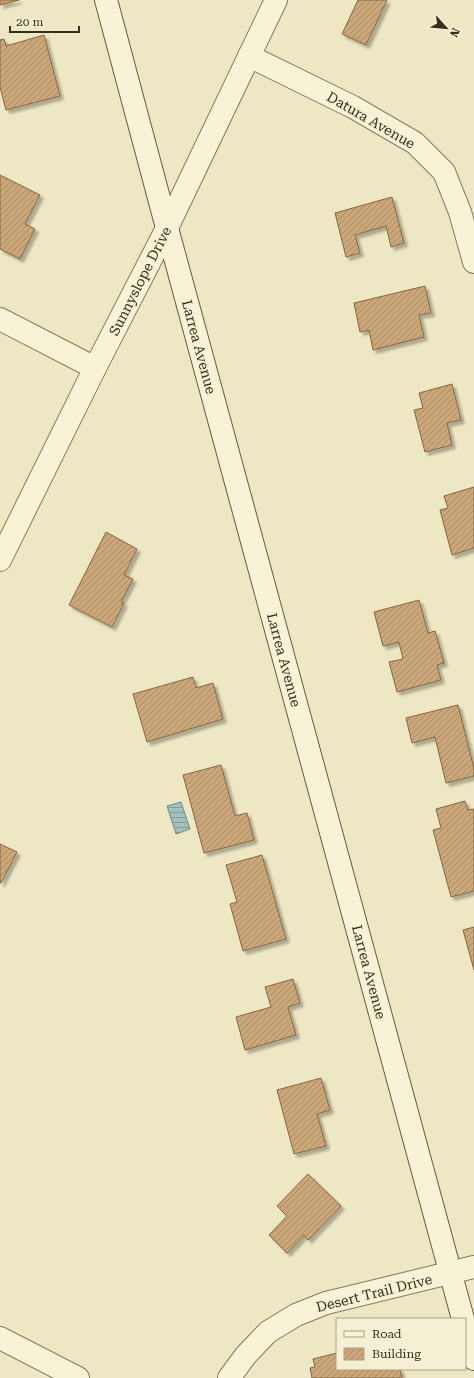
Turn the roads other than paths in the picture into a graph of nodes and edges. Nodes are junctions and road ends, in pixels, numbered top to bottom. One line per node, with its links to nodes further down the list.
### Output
1 (106, 0): 4 (street, Larrea Avenue)
2 (276, 0): 3 (street, Sunnyslope Drive)
3 (249, 56): 4 (street, Sunnyslope Drive); 5 (street, Datura Avenue)
4 (167, 228): 7 (street, Sunnyslope Drive); 10 (street, Larrea Avenue)
5 (474, 262)
6 (0, 320): 7 (street)
7 (95, 368): 8 (street, Sunnyslope Drive)
8 (0, 560)
9 (474, 1267): 10 (street, Desert Trail Drive)
10 (451, 1273): 11 (street, Larrea Avenue); 16 (street, Desert Trail Drive)
11 (463, 1318)
12 (466, 1329): 14 (street)
13 (0, 1338): 15 (street)
14 (474, 1359)
15 (78, 1378)
16 (229, 1378)

